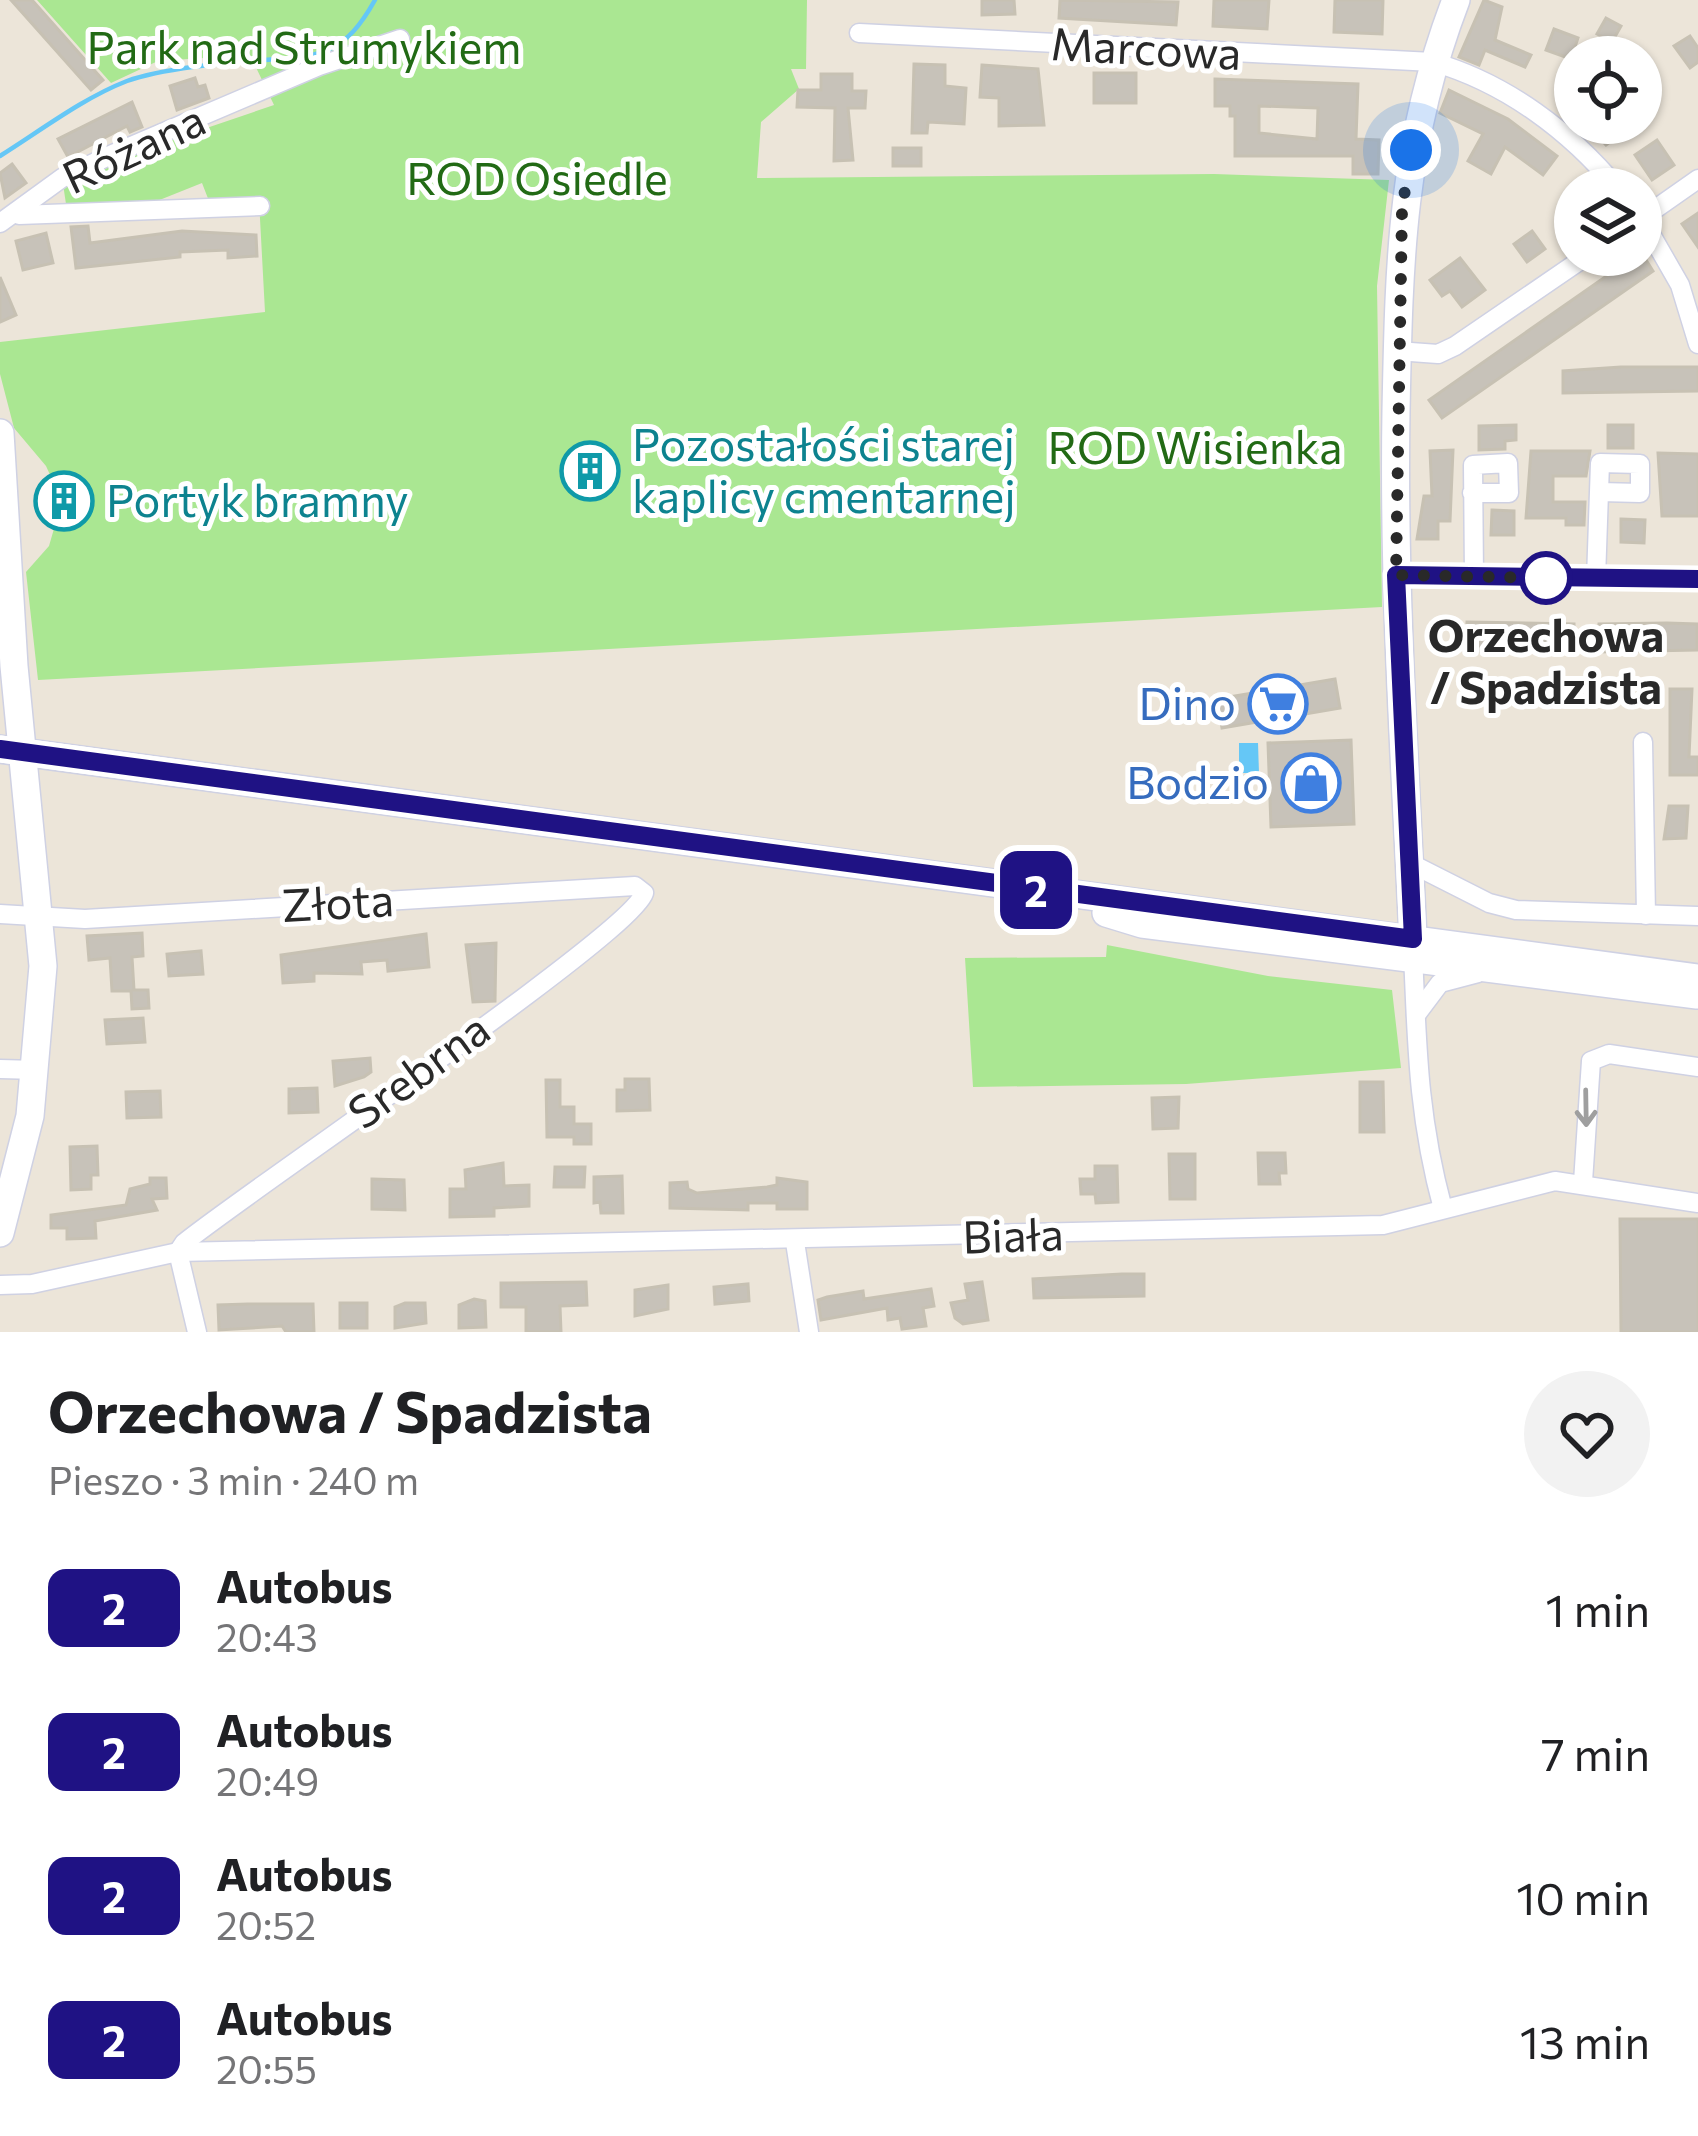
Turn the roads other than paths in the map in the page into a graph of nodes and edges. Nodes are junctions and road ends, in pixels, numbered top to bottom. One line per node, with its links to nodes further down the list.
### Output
1 (1456, 0): 4 (main road)
2 (860, 33): 4 (street, Marcowa)
3 (400, 39): 9 (street, Różana)
4 (1433, 62): 5 (street); 13 (main road)
5 (1597, 168)
6 (1698, 179): 7 (street)
7 (1662, 204)
8 (260, 206): 9 (street, Różana)
9 (4, 221)
10 (1662, 254): 12 (street)
11 (1557, 276): 13 (street)
12 (1698, 344)
13 (1397, 351): 17 (main road)
14 (0, 433): 22 (main road)
15 (1600, 492): 19 (street)
16 (1472, 493): 18 (street)
17 (1396, 575): 18 (street); 23 (main road)
18 (1474, 577): 19 (street)
19 (1596, 579): 20 (street)
20 (1698, 579)
21 (1643, 742): 26 (street)
22 (11, 750): 27 (main road); 29 (main road)
23 (1410, 862): 26 (street); 29 (main road)
24 (634, 886): 27 (street, Złota); 42 (street, Srebrna)
25 (0, 914): 27 (street, Złota)
26 (1646, 915): 28 (street)
27 (41, 916): 36 (main road)
28 (1698, 916)
29 (1413, 949): 30 (main road); 31 (main road); 33 (street)
30 (1488, 971): 32 (main road); 33 (street)
31 (1698, 978)
32 (1698, 995)
33 (1416, 1015): 39 (street)
34 (1698, 1067): 37 (street, one-way to 37)
35 (0, 1069): 36 (street)
36 (37, 1070): 40 (main road)
37 (1582, 1182): 38 (street, Biała); 39 (street, Biała)
38 (1698, 1203)
39 (1443, 1209): 41 (street, Biała)
40 (0, 1234)
41 (795, 1242): 42 (street, Biała); 45 (street)
42 (178, 1252): 43 (street, Biała); 44 (street)
43 (0, 1285)
44 (197, 1332)
45 (809, 1332)

